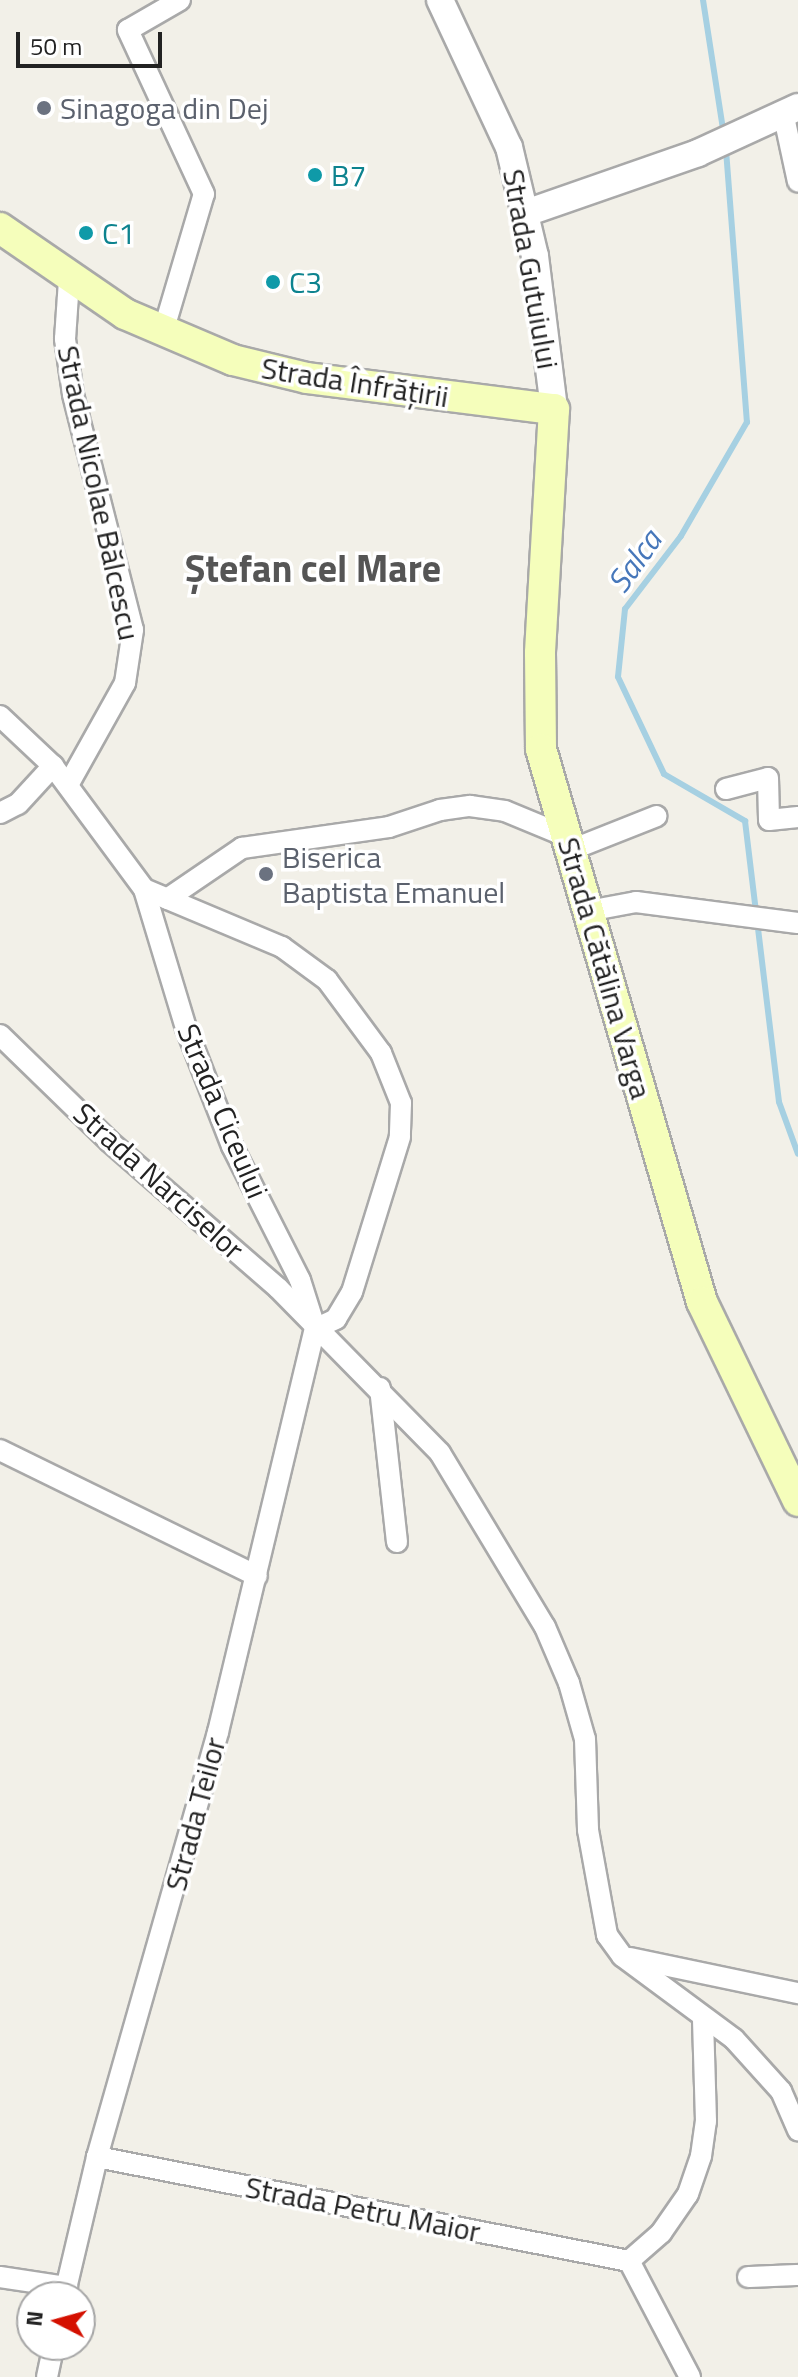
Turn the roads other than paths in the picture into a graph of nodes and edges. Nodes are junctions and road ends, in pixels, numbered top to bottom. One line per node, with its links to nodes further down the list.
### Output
1 (180, 0): 8 (street)
2 (440, 0): 5 (street, Strada Gutuiului)
3 (791, 112): 4 (street); 5 (street)
4 (798, 182)
5 (526, 213): 9 (street, Strada Gutuiului)
6 (0, 228): 7 (main road, Strada Înfrățirii)
7 (69, 280): 8 (main road, Strada Înfrățirii); 12 (street, Strada Nicolae Bălcescu)
8 (163, 332): 9 (main road, Strada Înfrățirii)
9 (554, 409): 17 (main road, Strada Cătălina Varga)
10 (0, 716): 11 (street)
11 (53, 766): 12 (street); 14 (street)
12 (68, 785): 18 (street)
13 (726, 789): 16 (street)
14 (0, 813)
15 (657, 816): 17 (street)
16 (798, 817)
17 (569, 844): 19 (street); 20 (main road, Strada Cătălina Varga)
18 (144, 889): 19 (street); 23 (street, Strada Ciceului)
19 (167, 899): 23 (street)
20 (588, 911): 21 (street); 26 (main road, Strada Cătălina Varga)
21 (794, 923)
22 (0, 1035): 23 (street, Strada Narciselor)
23 (315, 1329): 24 (street, Strada Narciselor); 28 (street, Strada Teilor)
24 (380, 1388): 27 (street); 29 (street, Strada Narciselor)
25 (0, 1450): 28 (street)
26 (798, 1501)
27 (397, 1542)
28 (257, 1576): 33 (street, Strada Teilor)
29 (622, 1956): 30 (street); 31 (street)
30 (798, 1993)
31 (703, 2018): 32 (street); 34 (street)
32 (798, 2130)
33 (97, 2157): 34 (street, Strada Petru Maior); 37 (street, Strada Teilor)
34 (629, 2261): 38 (street)
35 (798, 2275): 36 (street)
36 (748, 2277)
37 (69, 2281)
38 (690, 2377)

